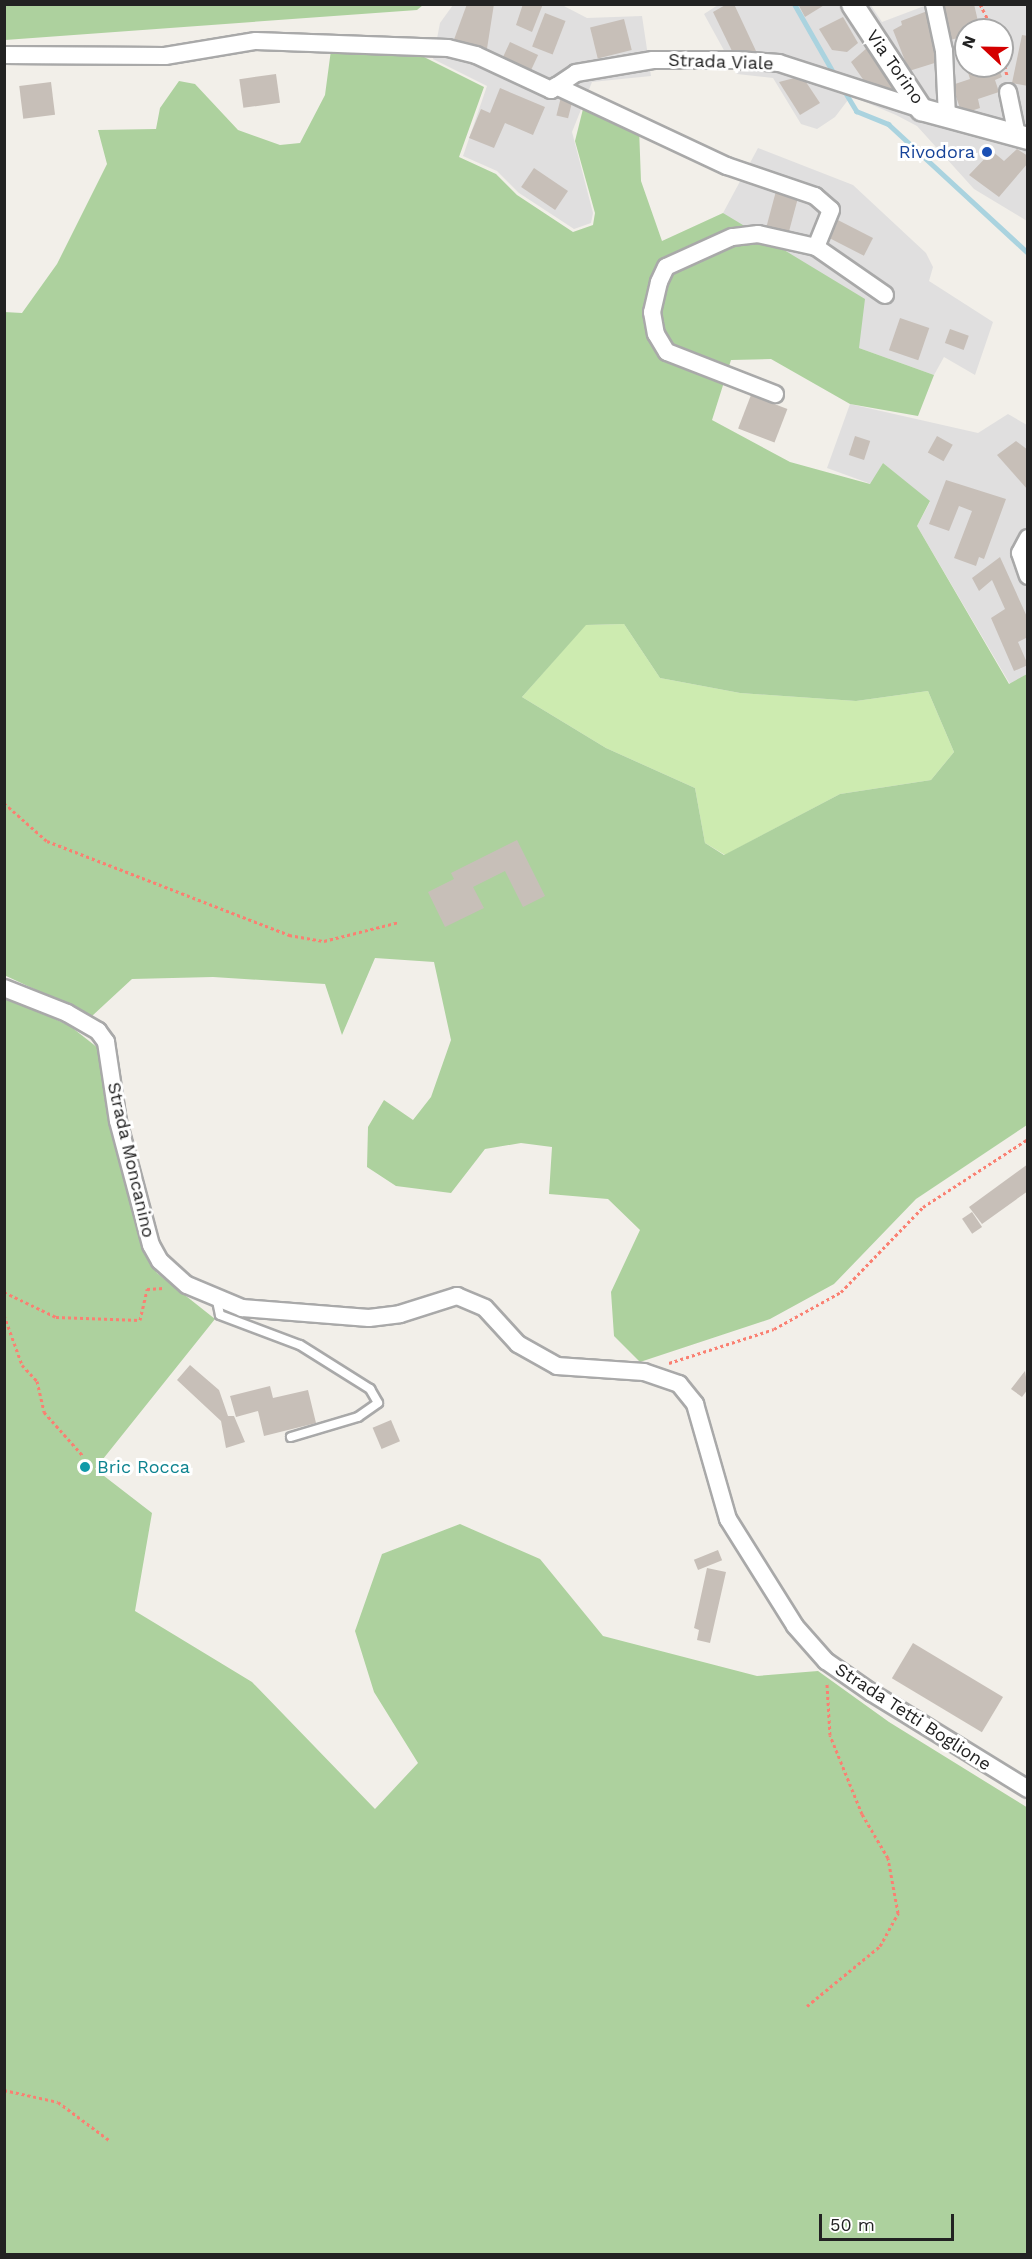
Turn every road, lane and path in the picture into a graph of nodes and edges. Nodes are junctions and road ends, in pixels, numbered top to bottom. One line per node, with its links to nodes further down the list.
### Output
1 (852, 4): 9 (street, Via Torino)
2 (934, 4): 10 (street)
3 (980, 4): 4 (path)
4 (987, 18)
5 (4, 55): 7 (street)
6 (1006, 78): 8 (path)
7 (556, 86): 9 (street, Strada Viale); 12 (street)
8 (1008, 92): 11 (street)
9 (921, 109): 10 (street, Via Torino)
10 (947, 118): 11 (street, Via Torino)
11 (1022, 136)
12 (816, 247): 13 (street); 14 (street)
13 (885, 295)
14 (775, 394)
15 (1028, 538): 16 (street)
16 (1028, 576)
17 (4, 804): 18 (path)
18 (399, 922)
19 (4, 988): 21 (street, Strada Moncanino)
20 (1028, 1139): 25 (path)
21 (187, 1285): 22 (path); 23 (street, Strada Moncanino)
22 (4, 1292)
23 (217, 1301): 25 (street, Strada Moncanino); 26 (lane)
24 (4, 1315): 27 (path)
25 (644, 1372): 28 (street, Strada Tetti Boglione)
26 (291, 1437)
27 (83, 1456)
28 (826, 1661): 29 (street, Strada Tetti Boglione); 30 (path)
29 (1028, 1789)
30 (807, 2006)
31 (4, 2090): 32 (path)
32 (109, 2140)

